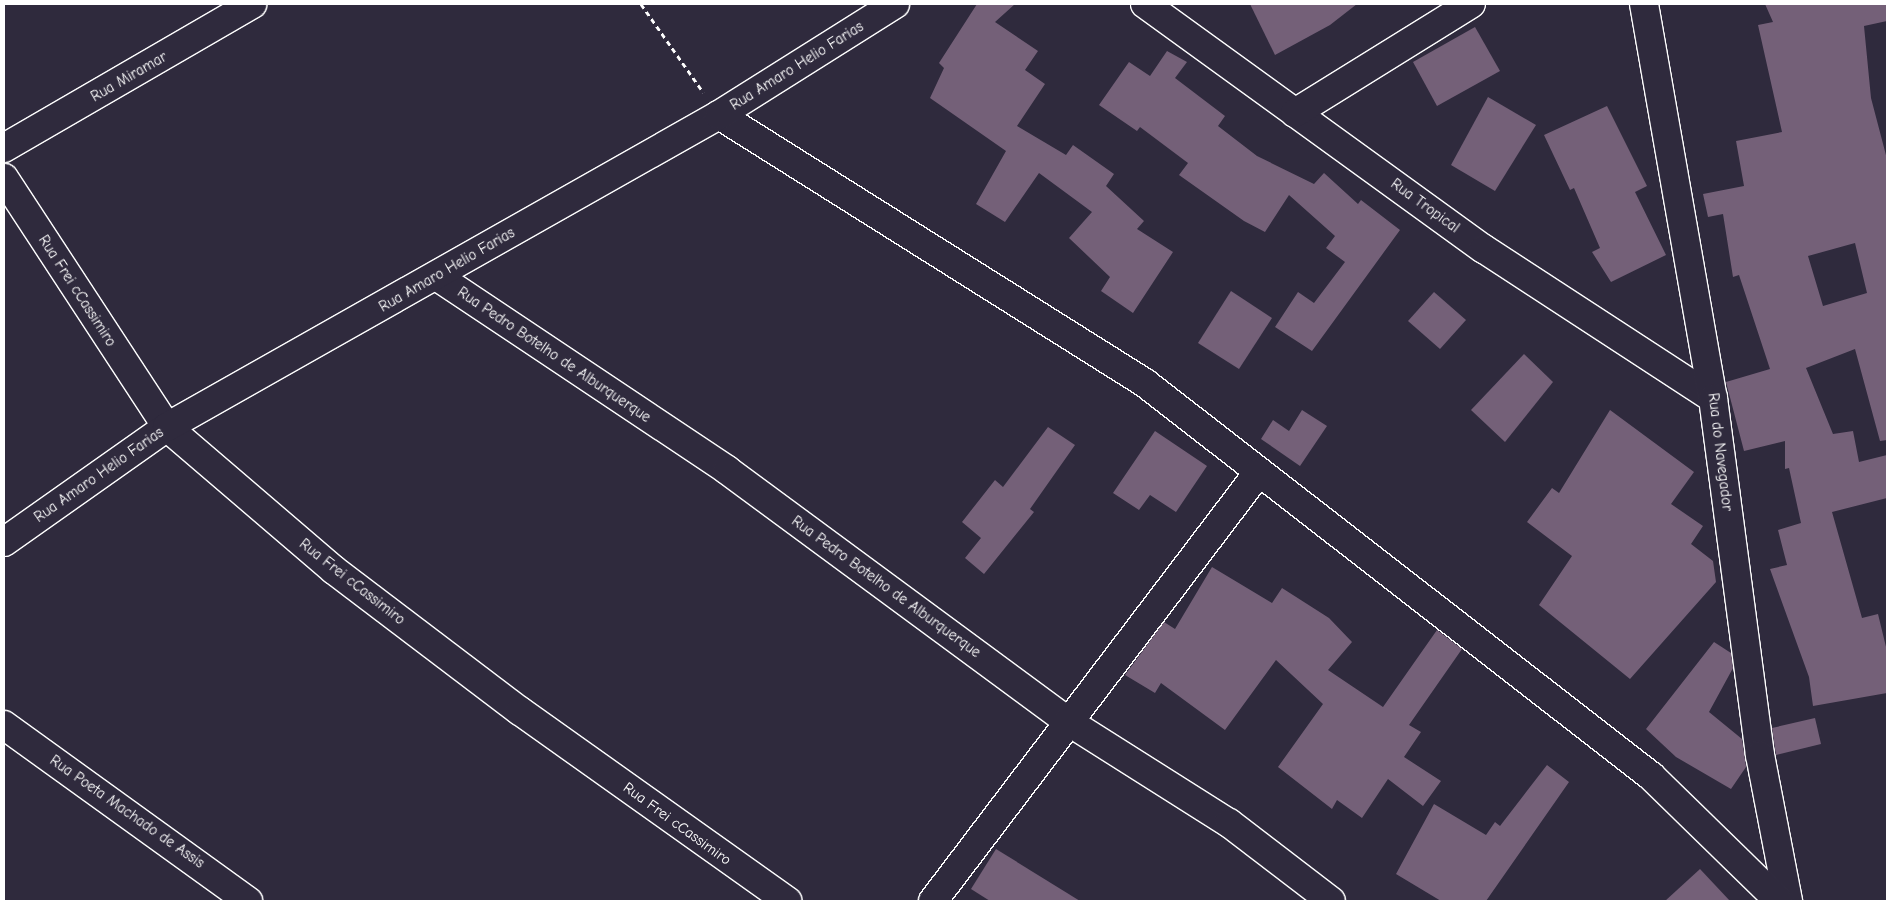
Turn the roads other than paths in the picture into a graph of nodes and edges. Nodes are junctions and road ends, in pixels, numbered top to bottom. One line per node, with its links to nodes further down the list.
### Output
1 (252, 4): 8 (street, Rua Miramar)
2 (895, 4): 7 (street, Rua Amaro Helio Farias)
3 (1145, 4): 6 (street, Rua Tropical)
4 (1471, 4): 6 (street)
5 (1644, 4): 11 (street, Rua do Navegador)
6 (1295, 113): 11 (street, Rua Tropical)
7 (719, 115): 10 (street, Rua Amaro Helio Farias); 13 (street)
8 (4, 148)
9 (4, 178): 12 (street, Rua Frei cCassimiro)
10 (438, 277): 12 (street, Rua Amaro Helio Farias); 15 (street, Rua Pedro Botelho de Alburquerque)
11 (1713, 398): 22 (street, Rua do Navegador)
12 (167, 427): 14 (street, Rua Amaro Helio Farias); 18 (street, Rua Frei cCassimiro)
13 (1258, 474): 15 (street); 21 (street)
14 (4, 542)
15 (1069, 722): 19 (street); 20 (street, Rua Pedro Botelho de Alburquerque)
16 (4, 725): 17 (street, Rua Poeta Machado de Assis)
17 (248, 901)
18 (787, 901)
19 (933, 901)
20 (1332, 901)
21 (1780, 901)
22 (1788, 901)

